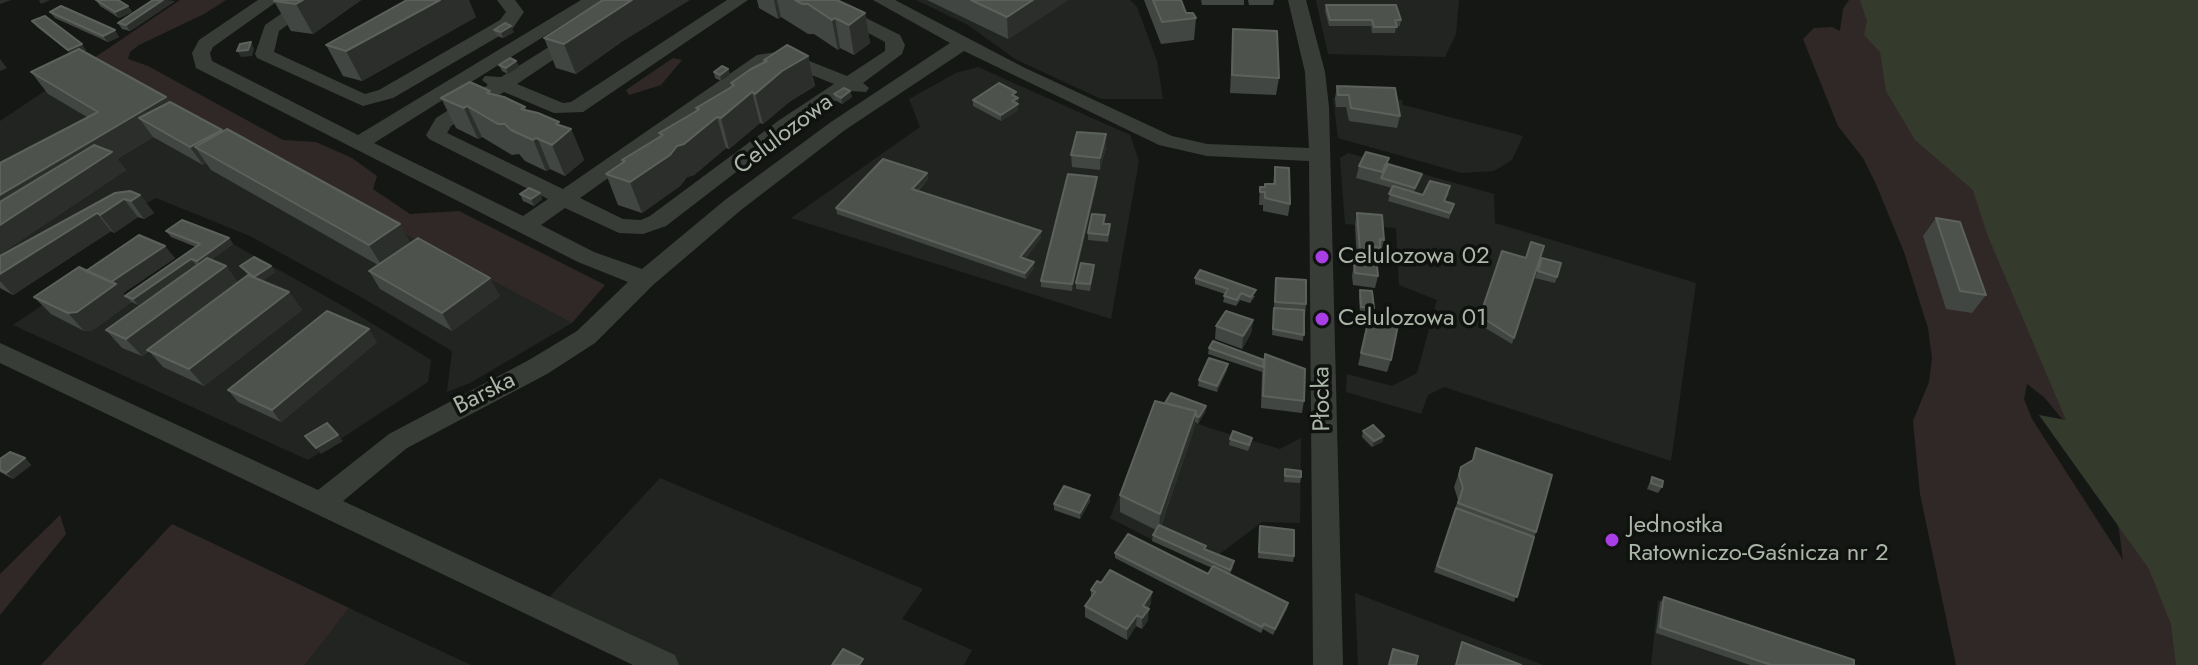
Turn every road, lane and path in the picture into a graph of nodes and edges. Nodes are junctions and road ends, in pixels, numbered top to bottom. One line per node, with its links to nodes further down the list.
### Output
1 (270, 0): 18 (street)
2 (313, 0): 15 (street)
3 (506, 0): 9 (street)
4 (593, 0): 11 (street)
5 (739, 0): 16 (street)
6 (816, 0): 14 (street)
7 (882, 0): 12 (street)
8 (1297, 0): 20 (street, Płocka)
9 (511, 21): 11 (street); 15 (street)
10 (597, 25): 16 (street)
11 (540, 32): 13 (street)
12 (963, 43): 17 (street, Celulozowa); 20 (street)
13 (475, 72): 16 (street); 19 (street)
14 (848, 84): 17 (street); 21 (street); 21 (street)
15 (327, 85): 18 (street)
16 (502, 85): 21 (street)
17 (879, 98): 23 (street, Celulozowa)
18 (289, 107): 19 (street)
19 (359, 143): 22 (street)
20 (1321, 155): 27 (street, Płocka)
21 (562, 199): 22 (street)
22 (525, 226): 23 (street)
23 (645, 279): 25 (street, Barska)
24 (0, 352): 25 (street)
25 (321, 503): 26 (street)
26 (664, 665)
27 (1328, 665)

